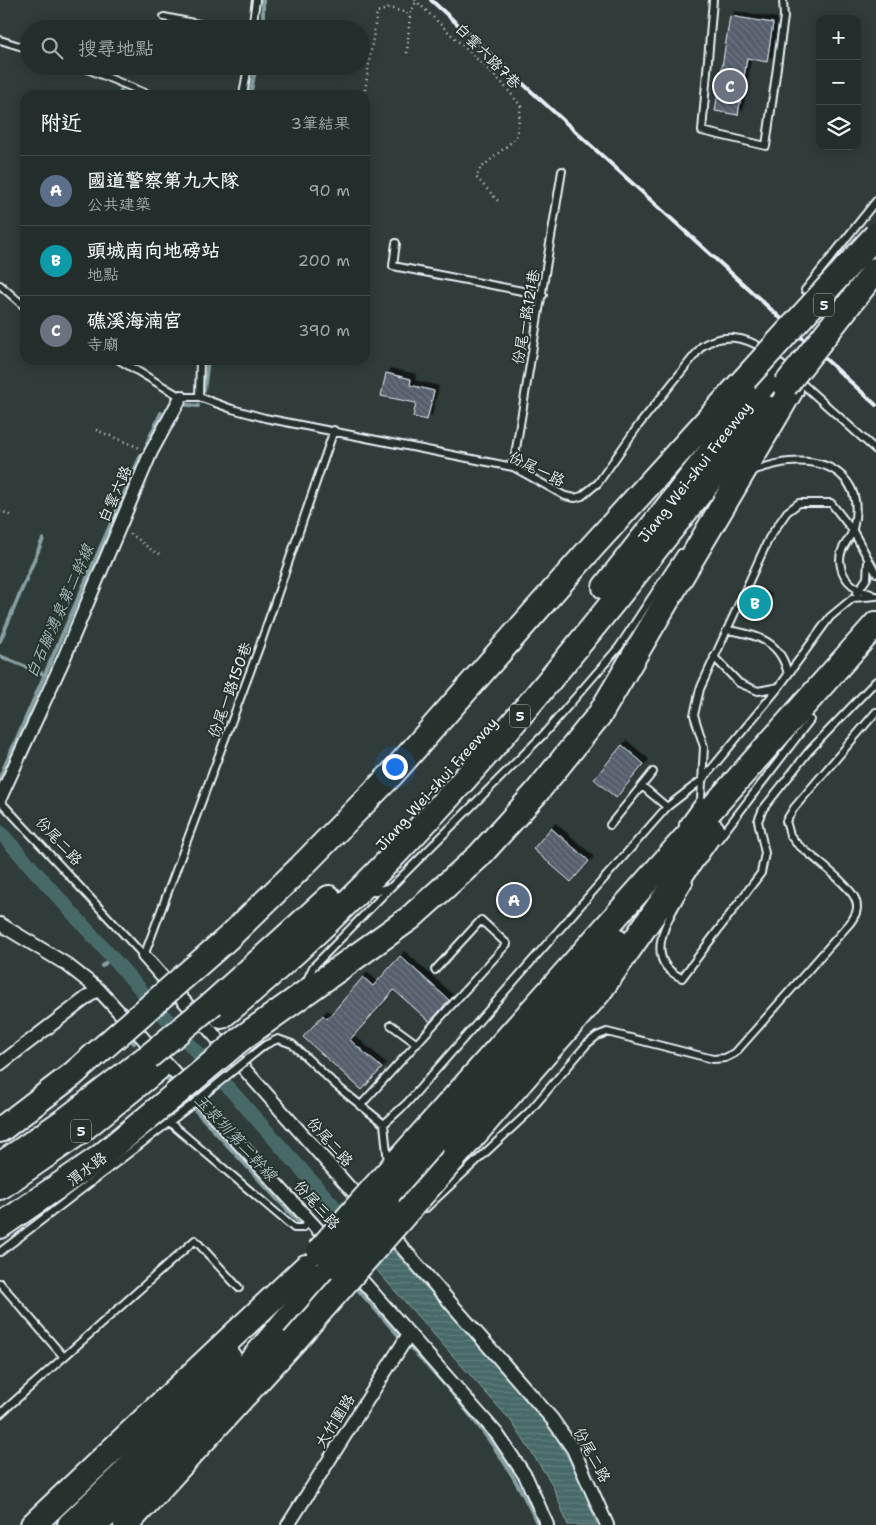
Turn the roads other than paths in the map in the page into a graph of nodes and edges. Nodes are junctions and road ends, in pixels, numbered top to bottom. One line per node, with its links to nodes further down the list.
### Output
1 (256, 0): 6 (lane)
2 (713, 0): 3 (lane)
3 (783, 0)
4 (164, 17): 5 (lane)
5 (179, 20)
6 (253, 20)
7 (0, 40): 8 (lane)
8 (20, 46)
9 (102, 75): 11 (lane)
10 (247, 75): 12 (lane)
11 (138, 90)
12 (245, 90)
13 (562, 171): 20 (lane, 份尾一路121巷)
14 (876, 201): 19 (lane)
15 (876, 236): 24 (highway, Jiang Wei-shui Freeway / 5, bridge); 72 (highway, bridge)
16 (396, 243): 20 (lane)
17 (876, 270): 24 (highway, Jiang Wei-shui Freeway / 5, bridge)
18 (0, 284): 21 (lane)
19 (806, 290)
20 (543, 295): 29 (lane, 份尾一路121巷)
21 (20, 302)
22 (127, 365): 25 (lane)
23 (200, 365): 26 (lane)
24 (783, 383): 30 (highway); 60 (highway, Jiang Wei-shui Freeway / 5); 66 (highway, Jiang Wei-shui Freeway / 5)
25 (181, 397): 26 (lane, 份尾一路); 51 (street, 白雲六路)
26 (199, 397): 27 (lane, 份尾一路)
27 (334, 430): 29 (lane, 份尾一路); 62 (lane, 份尾一路150巷)
28 (876, 450): 29 (lane, 份尾一路)
29 (513, 467)
30 (743, 473): 31 (highway); 33 (lane)
31 (728, 500): 32 (lane); 65 (highway)
32 (705, 517)
33 (853, 531): 35 (lane); 37 (lane); 41 (lane)
34 (685, 548): 59 (lane)
35 (868, 558): 36 (lane); 37 (lane)
36 (876, 573)
37 (860, 590): 38 (lane); 39 (lane)
38 (876, 595): 39 (lane)
39 (853, 598): 44 (lane)
40 (876, 624): 57 (highway)
41 (727, 630): 43 (lane); 44 (lane)
42 (876, 648): 56 (highway)
43 (714, 657): 46 (lane); 49 (lane)
44 (788, 675): 46 (lane)
45 (876, 682): 58 (lane)
46 (779, 687): 49 (lane)
47 (876, 712): 83 (lane)
48 (653, 772): 50 (lane)
49 (703, 779): 52 (lane); 54 (lane)
50 (642, 786): 52 (lane); 53 (lane)
51 (0, 800): 62 (lane, 份尾二路)
52 (667, 808): 77 (lane)
53 (610, 825)
54 (679, 830)
55 (676, 837): 57 (lane)
56 (713, 838): 82 (highway); 96 (highway, bridge)
57 (667, 859): 80 (highway)
58 (692, 877)
59 (391, 887): 60 (lane); 65 (lane)
60 (352, 897): 66 (highway, Jiang Wei-shui Freeway / 5)
61 (0, 924): 64 (street, 份尾三路)
62 (144, 956): 99 (street, 份尾二路)
63 (434, 970): 68 (lane)
64 (98, 990): 71 (street); 84 (street, 份尾三路)
65 (301, 995): 69 (highway)
66 (217, 1010): 70 (highway, Jiang Wei-shui Freeway / 5)
67 (390, 1025): 68 (lane)
68 (417, 1044): 74 (lane)
69 (248, 1046): 73 (highway, bridge); 74 (lane)
70 (152, 1063): 79 (highway, Jiang Wei-shui Freeway / 5); 81 (highway, Jiang Wei-shui Freeway / 5)
71 (0, 1064)
72 (72, 1075): 76 (highway); 78 (highway)
73 (183, 1100): 75 (lane, 渭水路); 85 (highway)
74 (360, 1106): 77 (lane)
75 (169, 1122): 84 (lane); 86 (lane, 渭水路)
76 (0, 1124)
77 (384, 1124): 80 (lane)
78 (0, 1130)
79 (0, 1165)
80 (389, 1170): 82 (highway)
81 (0, 1187)
82 (380, 1196): 87 (highway, bridge)
83 (423, 1211)
84 (311, 1222): 90 (street, 份尾三路)
85 (0, 1226)
86 (0, 1252)
87 (319, 1262): 93 (highway); 94 (highway)
88 (0, 1283): 91 (lane)
89 (239, 1288): 91 (lane)
90 (409, 1334): 97 (street, 大竹圍路); 98 (street, 份尾三路)
91 (63, 1356): 92 (lane)
92 (0, 1414)
93 (83, 1520): 95 (highway)
94 (33, 1525)
95 (58, 1525)
96 (126, 1525)
97 (288, 1525)
98 (547, 1525)
99 (607, 1525)

